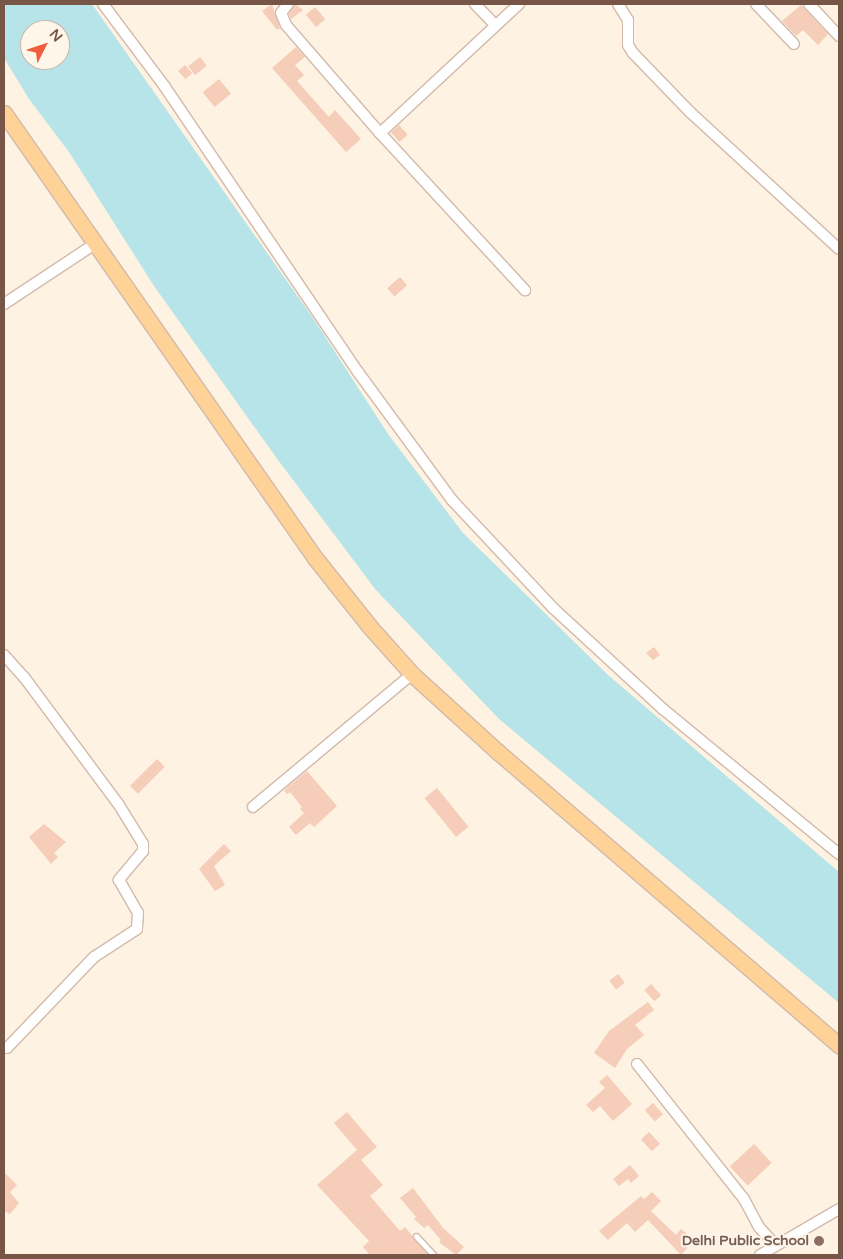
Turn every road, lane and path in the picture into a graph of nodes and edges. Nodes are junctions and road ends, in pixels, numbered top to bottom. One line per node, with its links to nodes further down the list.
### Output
1 (103, 4): 20 (street)
2 (288, 4): 12 (street)
3 (475, 4): 8 (street)
4 (519, 4): 8 (street)
5 (618, 4): 14 (street)
6 (756, 4): 10 (street)
7 (809, 4): 9 (street)
8 (496, 25): 12 (street)
9 (839, 36)
10 (794, 44)
11 (4, 113): 13 (main road)
12 (380, 133): 15 (street)
13 (96, 243): 16 (street); 18 (main road)
14 (839, 249)
15 (525, 290)
16 (4, 304)
17 (4, 655): 22 (street)
18 (412, 674): 19 (street); 21 (main road)
19 (253, 807)
20 (839, 854)
21 (839, 1045)
22 (7, 1048)
23 (637, 1064): 26 (street)
24 (839, 1209): 26 (street)
25 (416, 1236): 27 (lane)
26 (776, 1246): 28 (street)
27 (434, 1255)
28 (760, 1255)

